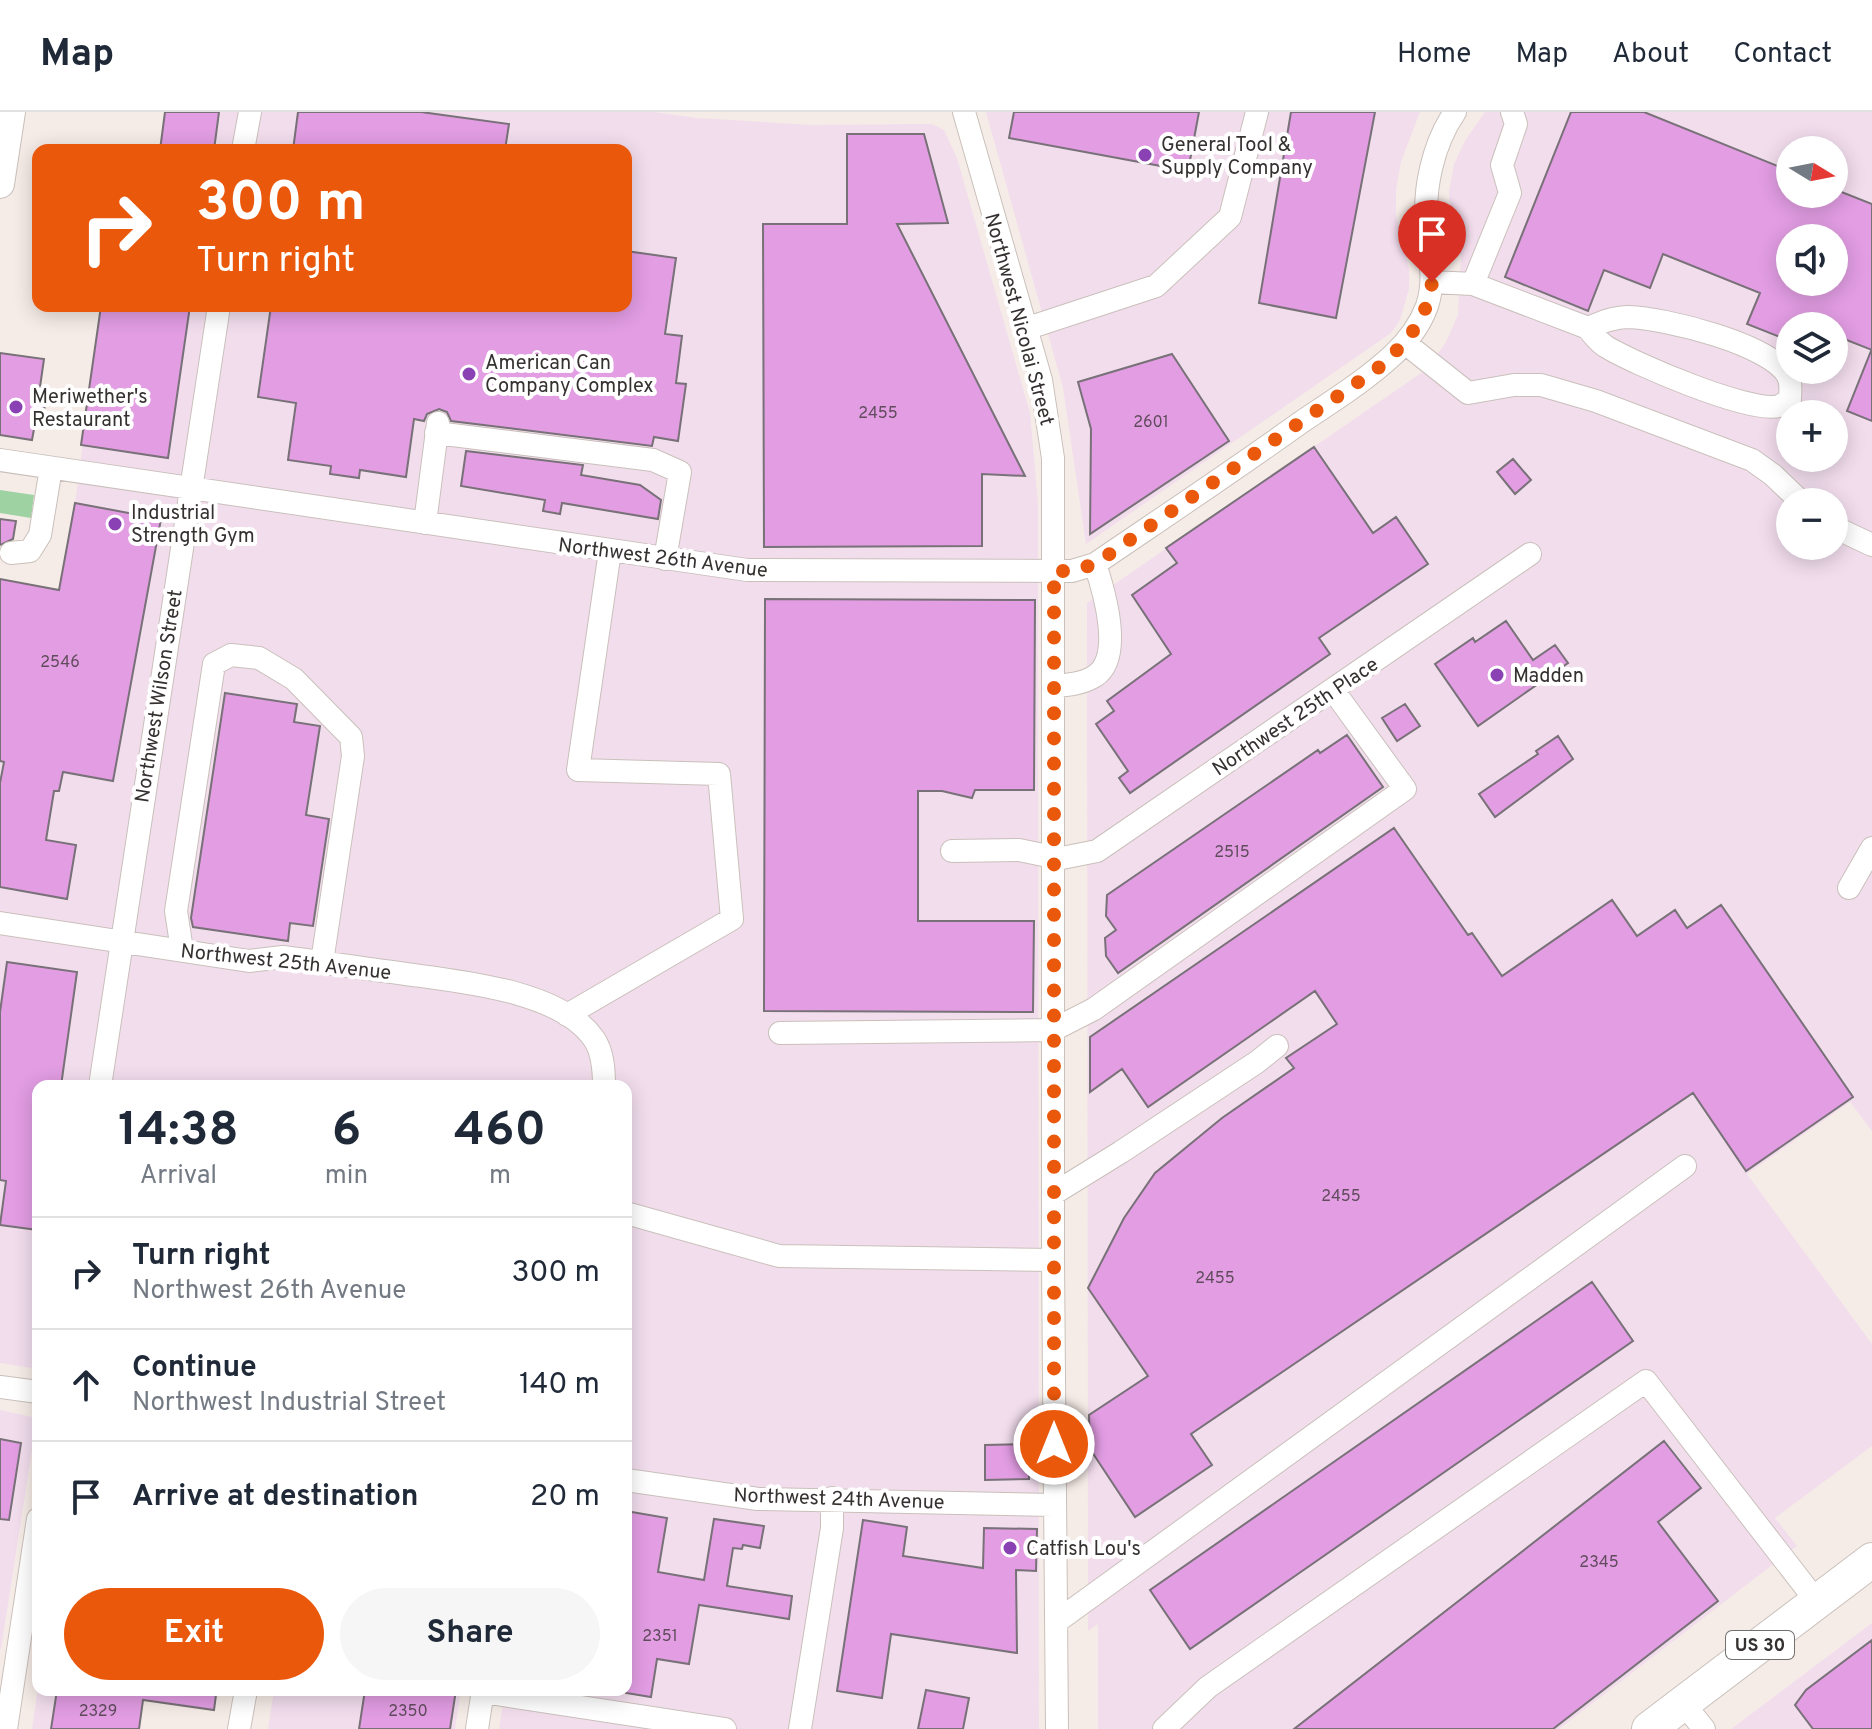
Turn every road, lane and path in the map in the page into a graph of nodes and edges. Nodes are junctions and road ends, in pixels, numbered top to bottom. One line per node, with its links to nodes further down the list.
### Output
1 (11, 112): 8 (main road)
2 (250, 112): 7 (street)
3 (964, 112): 13 (street, Northwest Nicolai Street)
4 (1257, 112): 13 (street)
5 (1455, 112): 9 (street)
6 (1512, 112): 10 (street)
7 (244, 144)
8 (0, 184)
9 (1432, 282): 10 (street); 14 (street, Northwest 26th Avenue)
10 (1473, 284): 12 (street)
11 (218, 312): 17 (street, Northwest Wilson Street)
12 (1588, 328): 12 (street)
13 (1025, 329): 27 (street, Northwest Nicolai Street)
14 (1405, 343): 18 (street); 26 (street, Northwest 26th Avenue)
15 (0, 460): 16 (street, Northwest 26th Avenue)
16 (51, 468): 17 (street, Northwest 26th Avenue); 23 (street)
17 (190, 488): 19 (street, Northwest 26th Avenue); 35 (street, Northwest Wilson Street)
18 (1786, 488)
19 (425, 523): 22 (street, Northwest 26th Avenue); 25 (street)
20 (1848, 534): 21 (street)
21 (1872, 545)
22 (610, 551): 25 (street, Northwest 26th Avenue); 38 (street)
23 (11, 553)
24 (1530, 554): 29 (street, Northwest 25th Place)
25 (665, 559): 27 (street, Northwest 26th Avenue)
26 (1095, 564): 27 (street, Northwest 26th Avenue); 28 (street)
27 (1054, 571): 28 (street, Northwest Nicolai Street)
28 (1053, 686): 32 (street, Northwest Nicolai Street)
29 (1333, 690): 32 (street, Northwest 25th Place); 39 (street)
30 (1872, 848): 33 (street)
31 (952, 851): 32 (street)
32 (1052, 858): 39 (street, Northwest Nicolai Street)
33 (1849, 888)
34 (0, 923): 35 (street, Northwest 25th Avenue)
35 (121, 941): 36 (street, Northwest 25th Avenue); 42 (street, Northwest Wilson Street)
36 (182, 950): 37 (street, Northwest 25th Avenue); 37 (street)
37 (322, 962): 38 (street, Northwest 25th Avenue)
38 (567, 1015): 43 (street, Northwest 25th Avenue)
39 (1053, 1030): 40 (street); 45 (street, Northwest Nicolai Street)
40 (780, 1033)
41 (1277, 1046): 45 (street)
42 (101, 1080)
43 (604, 1080)
44 (1685, 1166): 56 (street)
45 (1053, 1194): 47 (street, Northwest Nicolai Street)
46 (632, 1215): 47 (street)
47 (1053, 1260): 52 (street, Northwest Nicolai Street)
48 (0, 1387): 49 (street)
49 (32, 1391)
50 (632, 1481): 51 (street, Northwest 24th Avenue)
51 (832, 1498): 52 (street, Northwest 24th Avenue); 65 (street)
52 (1054, 1505): 56 (street, Northwest Nicolai Street)
53 (32, 1558): 61 (street)
54 (1872, 1560): 55 (highway, US 30)
55 (1817, 1602): 60 (highway, US 30); 67 (street)
56 (1056, 1622): 66 (street, Northwest Nicolai Street)
57 (245, 1696): 62 (street)
58 (482, 1696): 63 (street)
59 (515, 1696): 64 (street)
60 (1694, 1716): 68 (highway, US 30)
61 (6, 1729)
62 (239, 1729)
63 (477, 1729)
64 (725, 1729)
65 (800, 1729)
66 (1057, 1729)
67 (1164, 1729)
68 (1649, 1729)

